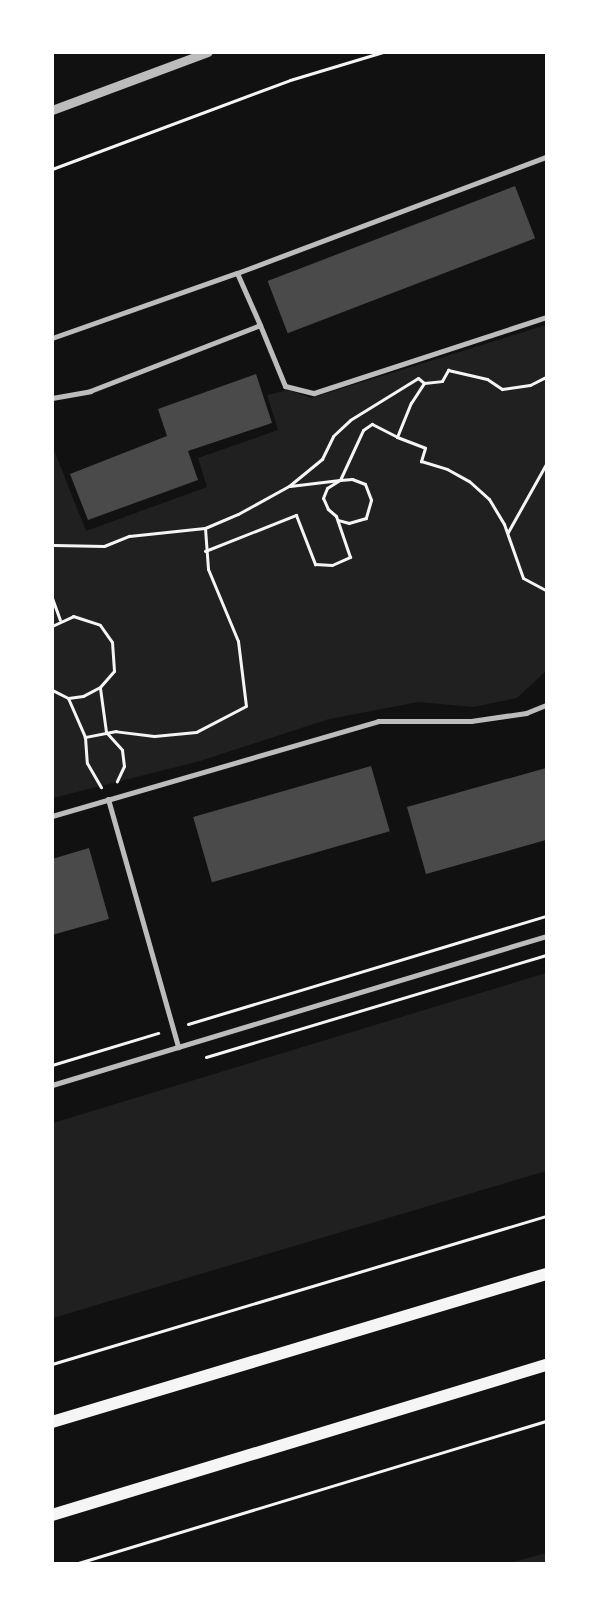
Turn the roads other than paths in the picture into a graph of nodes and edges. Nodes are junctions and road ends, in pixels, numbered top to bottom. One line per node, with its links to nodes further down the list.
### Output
1 (208, 52): 2 (street)
2 (52, 110)
3 (546, 157): 4 (street)
4 (237, 273): 6 (street); 7 (street)
5 (546, 317): 6 (street)
6 (260, 325): 8 (street)
7 (52, 338)
8 (52, 398)
9 (546, 705): 10 (street)
10 (108, 799): 11 (street); 13 (street)
11 (52, 816)
12 (546, 936): 13 (street)
13 (178, 1047): 14 (street)
14 (52, 1085)
15 (546, 1274): 17 (main road)
16 (546, 1365): 18 (main road)
17 (52, 1422)
18 (52, 1515)

